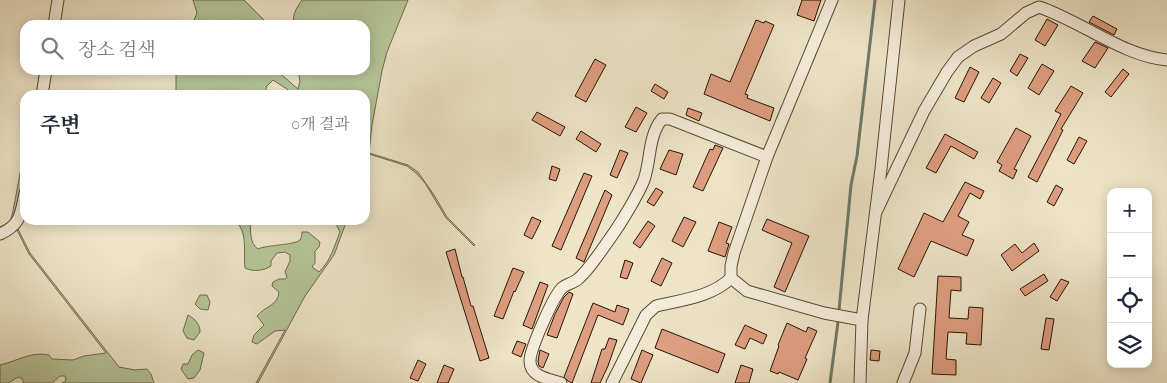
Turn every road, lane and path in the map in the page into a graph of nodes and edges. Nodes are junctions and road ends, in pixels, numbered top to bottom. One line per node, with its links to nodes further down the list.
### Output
1 (58, 0): 4 (street)
2 (832, 0): 8 (street)
3 (899, 0): 9 (street)
4 (55, 20)
5 (1167, 60): 9 (street)
6 (45, 75): 7 (street)
7 (43, 90)
8 (767, 157): 12 (street); 15 (street)
9 (876, 212): 14 (street)
10 (20, 217): 11 (street)
11 (0, 234)
12 (731, 278): 14 (street); 16 (street)
13 (920, 309): 18 (street)
14 (862, 320): 17 (street)
15 (561, 383)
16 (612, 383)
17 (860, 383)
18 (903, 383)

